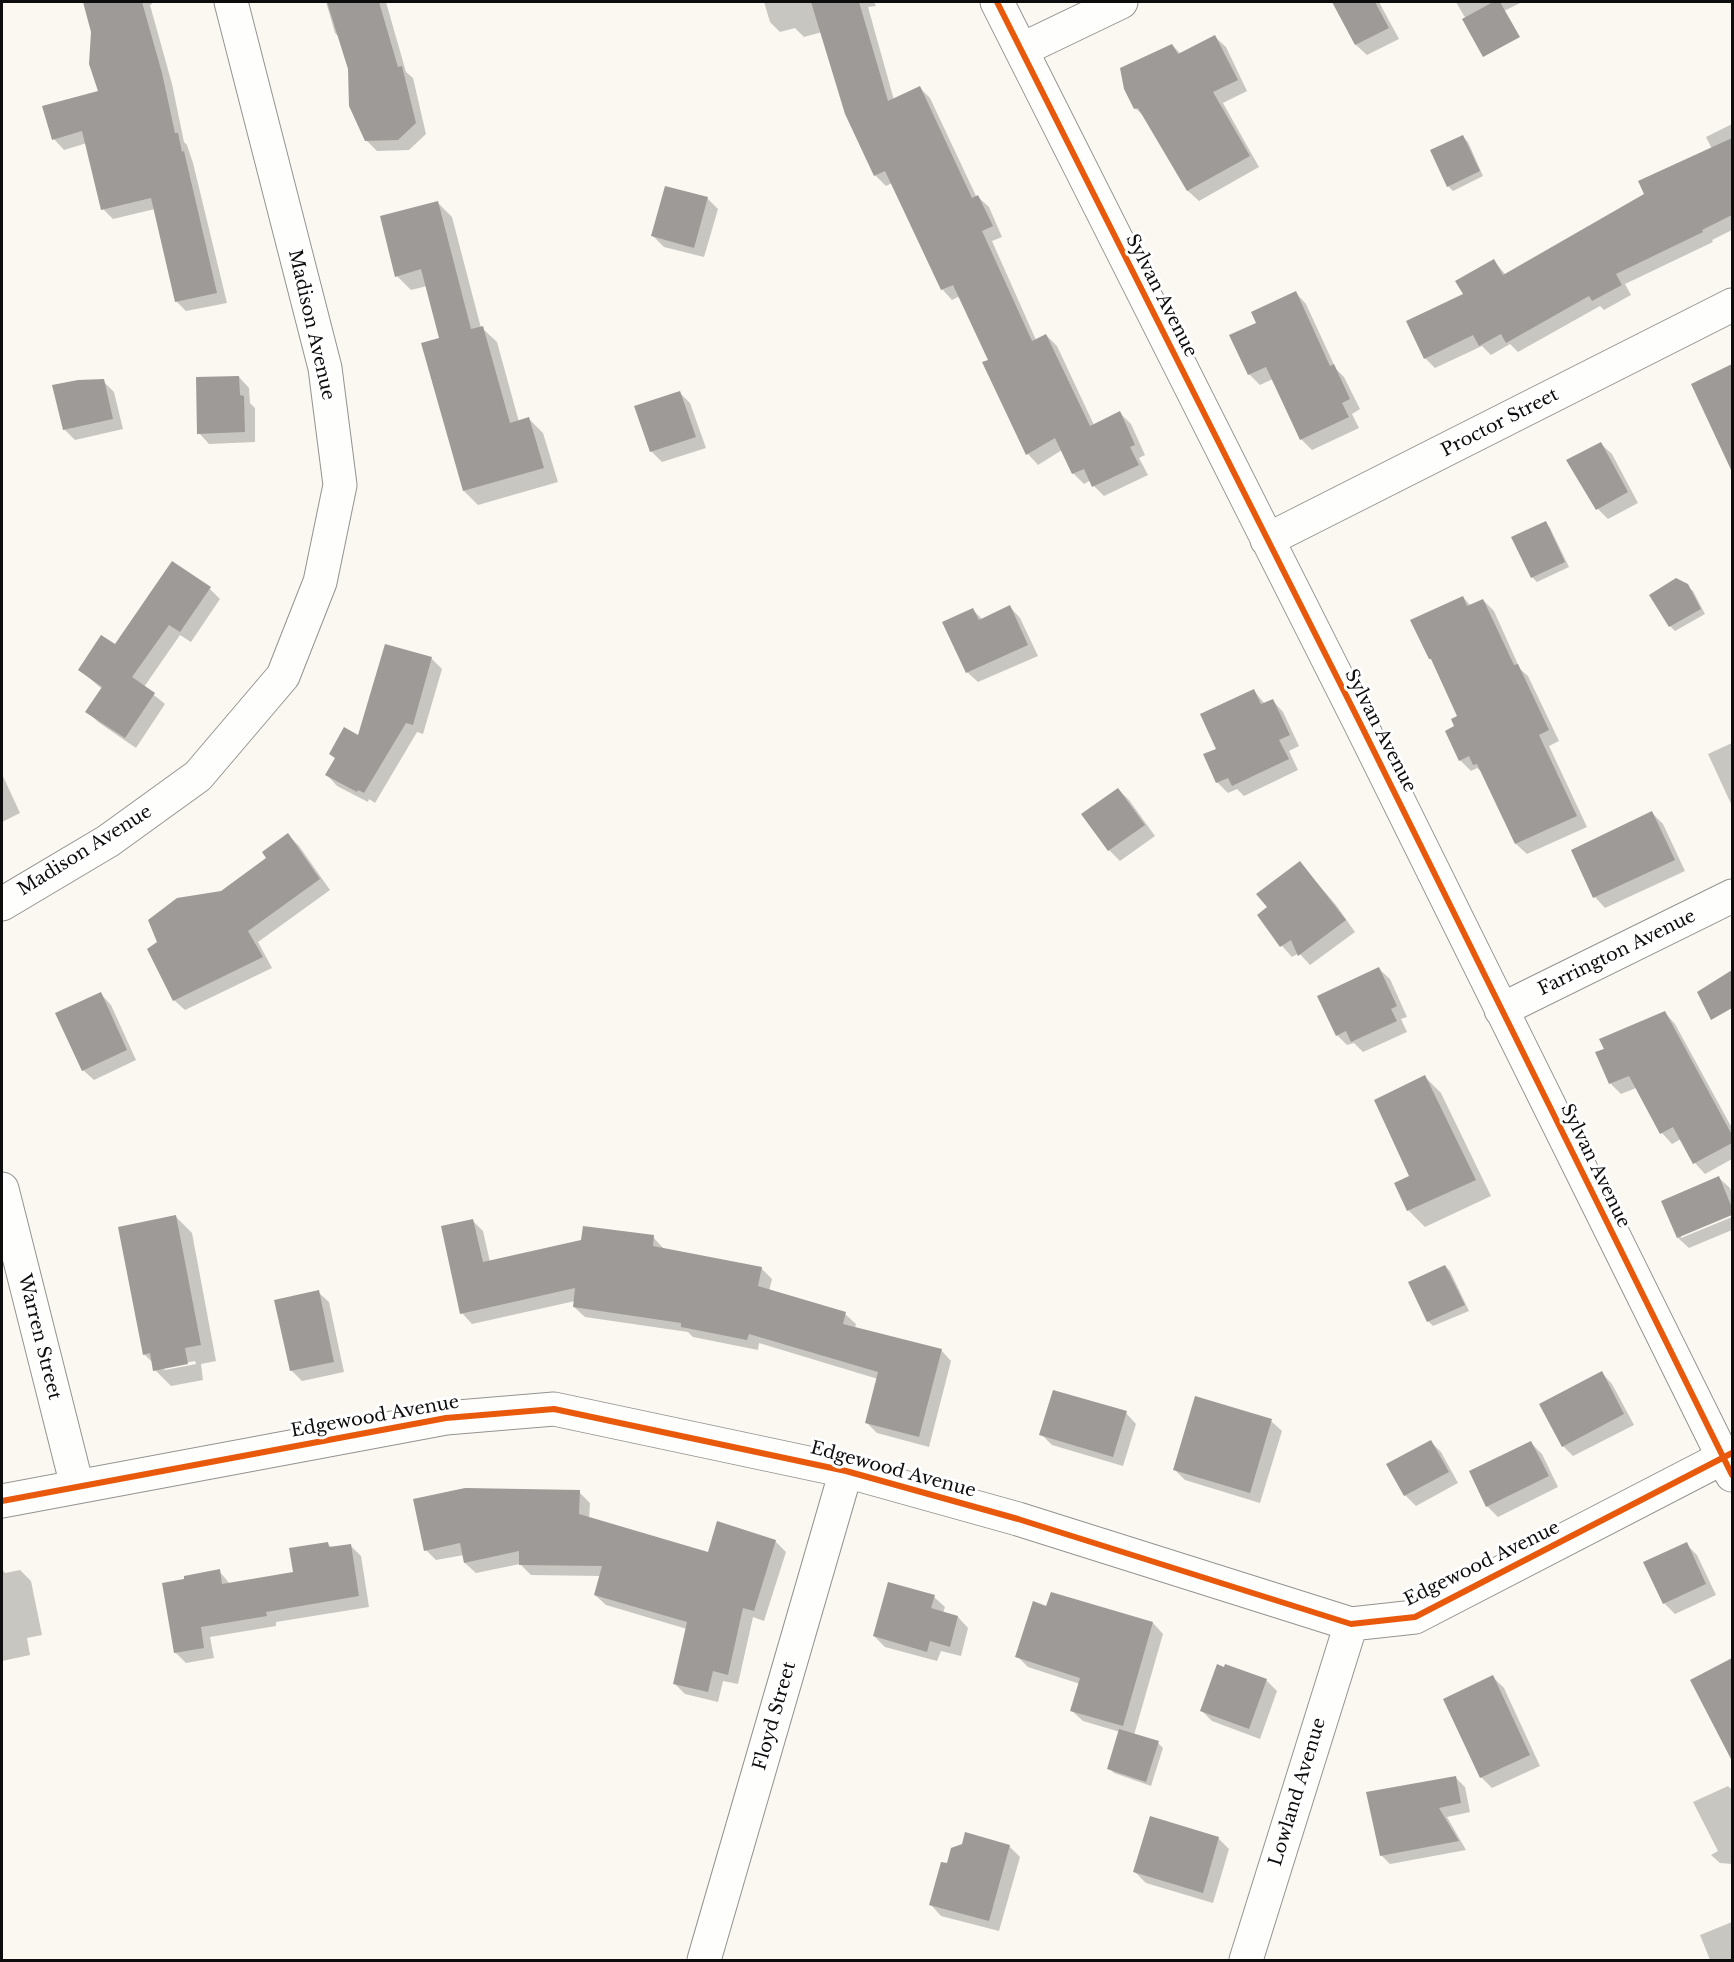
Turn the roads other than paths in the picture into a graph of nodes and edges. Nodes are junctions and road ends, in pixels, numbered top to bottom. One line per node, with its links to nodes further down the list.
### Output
1 (231, 2): 8 (street, Madison Avenue)
2 (997, 2): 4 (street, Sylvan Avenue)
3 (1121, 2): 4 (street)
4 (1021, 50): 6 (street, Sylvan Avenue)
5 (1732, 305): 6 (street, Proctor Street)
6 (1267, 540): 9 (street, Sylvan Avenue)
7 (1732, 896): 9 (street, Farrington Avenue)
8 (2, 904)
9 (1501, 1010): 11 (street, Sylvan Avenue)
10 (2, 1189): 13 (street, Warren Street)
11 (1730, 1461): 15 (street, Edgewood Avenue)
12 (846, 1471): 13 (street, Edgewood Avenue); 15 (street, Edgewood Avenue); 16 (street, Floyd Street)
13 (77, 1486): 14 (street, Edgewood Avenue)
14 (2, 1501)
15 (1351, 1624): 17 (street, Lowland Avenue)
16 (704, 1960)
17 (1246, 1960)

